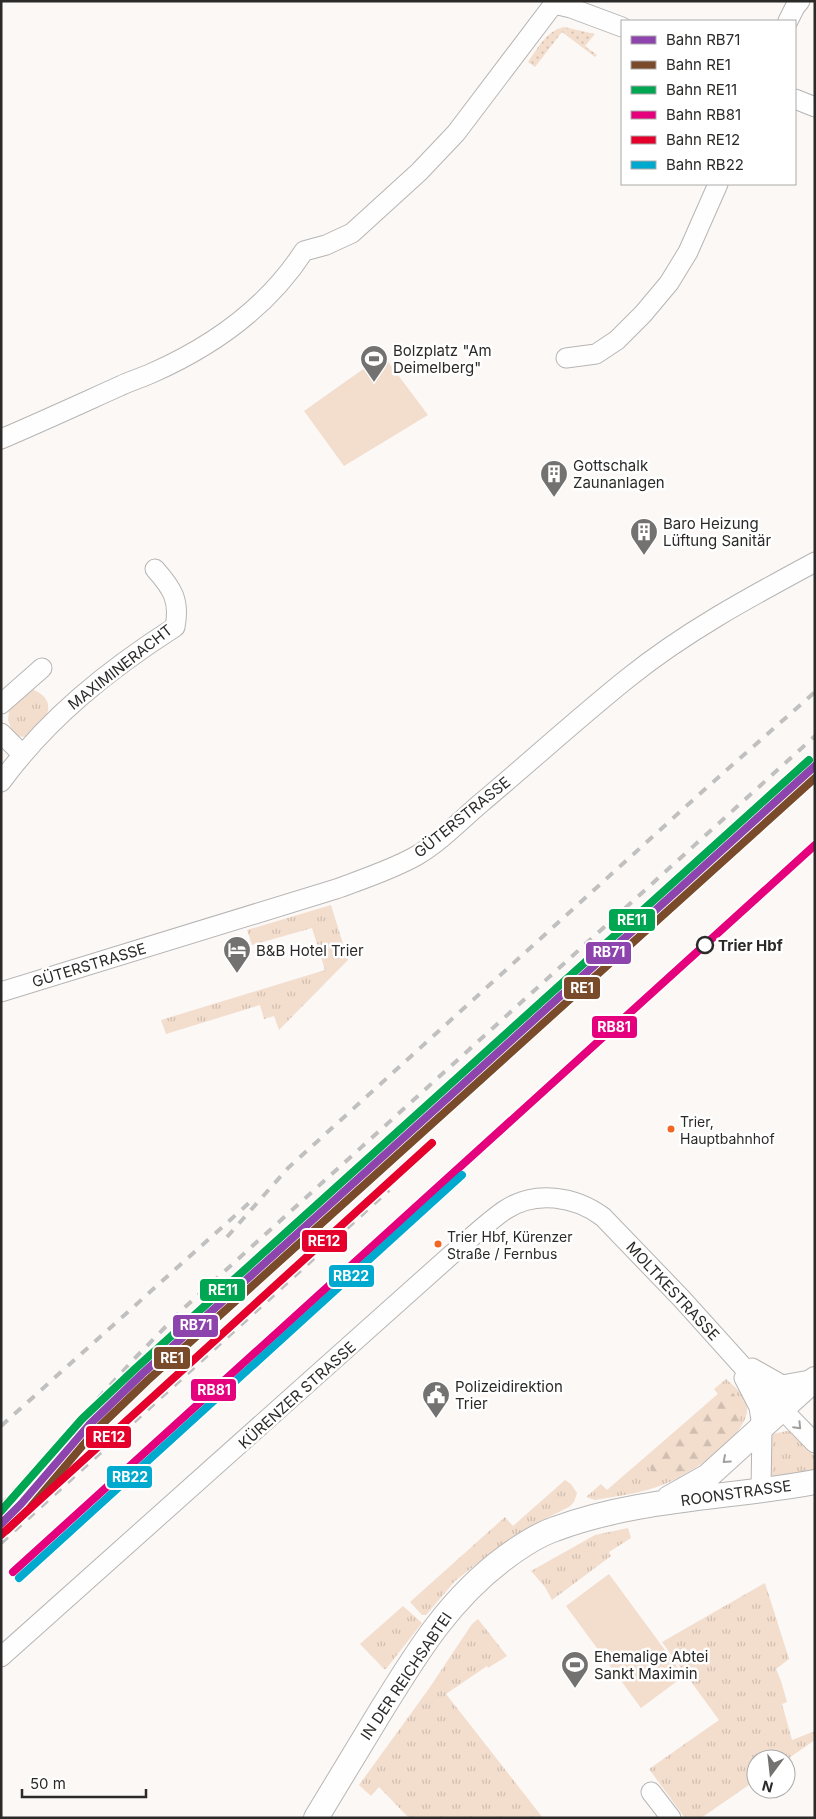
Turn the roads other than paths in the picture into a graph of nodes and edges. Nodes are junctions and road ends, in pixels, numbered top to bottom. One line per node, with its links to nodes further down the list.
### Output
1 (800, 1): 3 (street)
2 (555, 3): 4 (street); 9 (street)
3 (788, 20)
4 (621, 28)
5 (796, 100): 6 (street)
6 (815, 107)
7 (718, 185): 8 (street)
8 (566, 358)
9 (1, 439)
10 (815, 562): 17 (street, GÜTERSTRASSE)
11 (155, 569): 15 (street, MAXIMINERACHT)
12 (42, 668): 13 (street)
13 (1, 704)
14 (1, 733): 15 (street)
15 (22, 754): 16 (street, MAXIMINERACHT)
16 (1, 782)
17 (1, 992)
18 (612, 1226): 19 (street, MOLTKESTRASSE); 27 (street, KÜRENZER STRASSE)
19 (734, 1357): 20 (street, MOLTKESTRASSE); 21 (street, MOLTKESTRASSE); 22 (street, MOLTKESTRASSE)
20 (815, 1379): 21 (main road)
21 (782, 1409): 22 (main road); 23 (street, MOLTKESTRASSE, one-way to 23)
22 (762, 1427): 25 (street, MOLTKESTRASSE); 26 (main road, one-way to 26)
23 (815, 1443)
24 (815, 1482): 25 (main road, ROONSTRASSE)
25 (761, 1490): 26 (main road, ROONSTRASSE)
26 (656, 1504): 29 (main road, IN DER REICHSABTEI)
27 (1, 1657)
28 (651, 1792): 30 (street)
29 (316, 1818)
30 (671, 1818)

